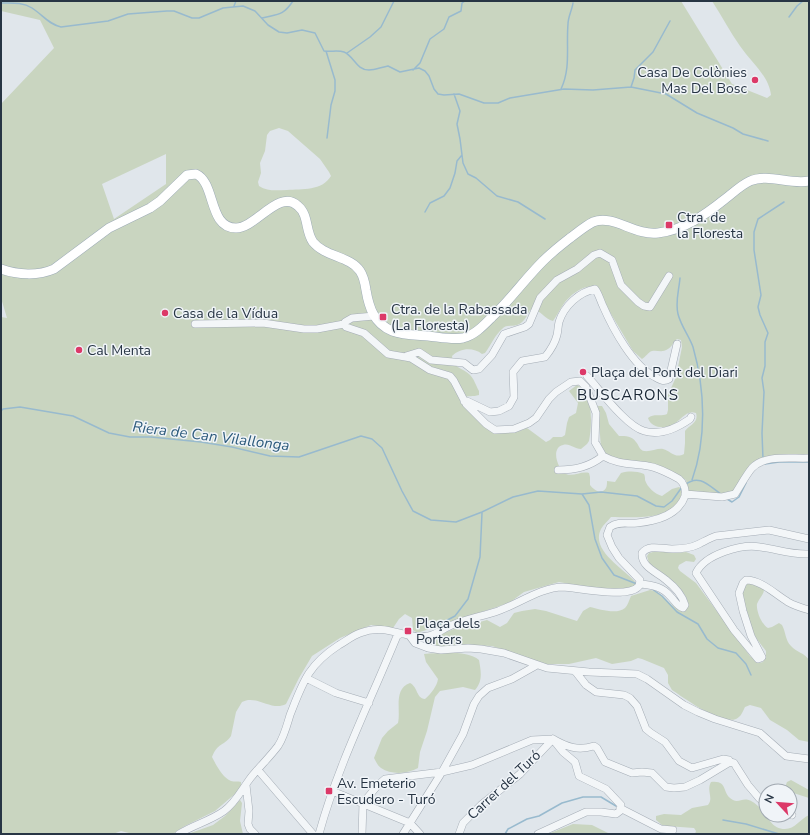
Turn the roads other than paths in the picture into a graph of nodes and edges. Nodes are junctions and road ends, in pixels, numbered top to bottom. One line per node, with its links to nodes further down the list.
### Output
1 (809, 181): 4 (main road)
2 (1, 269): 4 (main road)
3 (669, 276): 8 (street)
4 (374, 316): 6 (street)
5 (195, 324): 6 (street)
6 (344, 324): 8 (street)
7 (677, 344): 10 (street)
8 (406, 356): 10 (street)
9 (587, 376): 11 (street)
10 (464, 401): 12 (street)
11 (691, 417)
12 (603, 456): 14 (street); 15 (street)
13 (809, 458): 15 (street)
14 (558, 470)
15 (685, 494): 18 (street)
16 (809, 539): 18 (street)
17 (809, 554): 19 (street)
18 (640, 584): 20 (street)
19 (809, 610)
20 (406, 634): 21 (street); 23 (street); 24 (street)
21 (537, 665): 22 (street); 29 (street)
22 (575, 671): 26 (street); 27 (street)
23 (306, 678): 24 (street); 28 (street)
24 (369, 703): 31 (street)
25 (553, 739): 27 (street); 29 (street); 34 (street); 44 (street, Carrer del Turó)
26 (809, 759)
27 (730, 762): 32 (street)
28 (258, 770): 30 (street); 39 (street)
29 (442, 772): 33 (street); 35 (street)
30 (246, 784): 37 (street); 38 (street)
31 (332, 791): 33 (street); 40 (street)
32 (758, 797)
33 (363, 803): 35 (street); 41 (street)
34 (620, 808): 36 (street); 45 (street)
35 (410, 823): 42 (street); 43 (street)
36 (673, 830)
37 (179, 834)
38 (255, 834)
39 (313, 834)
40 (319, 834)
41 (362, 834)
42 (403, 834)
43 (420, 834)
44 (459, 834)
45 (538, 834)

